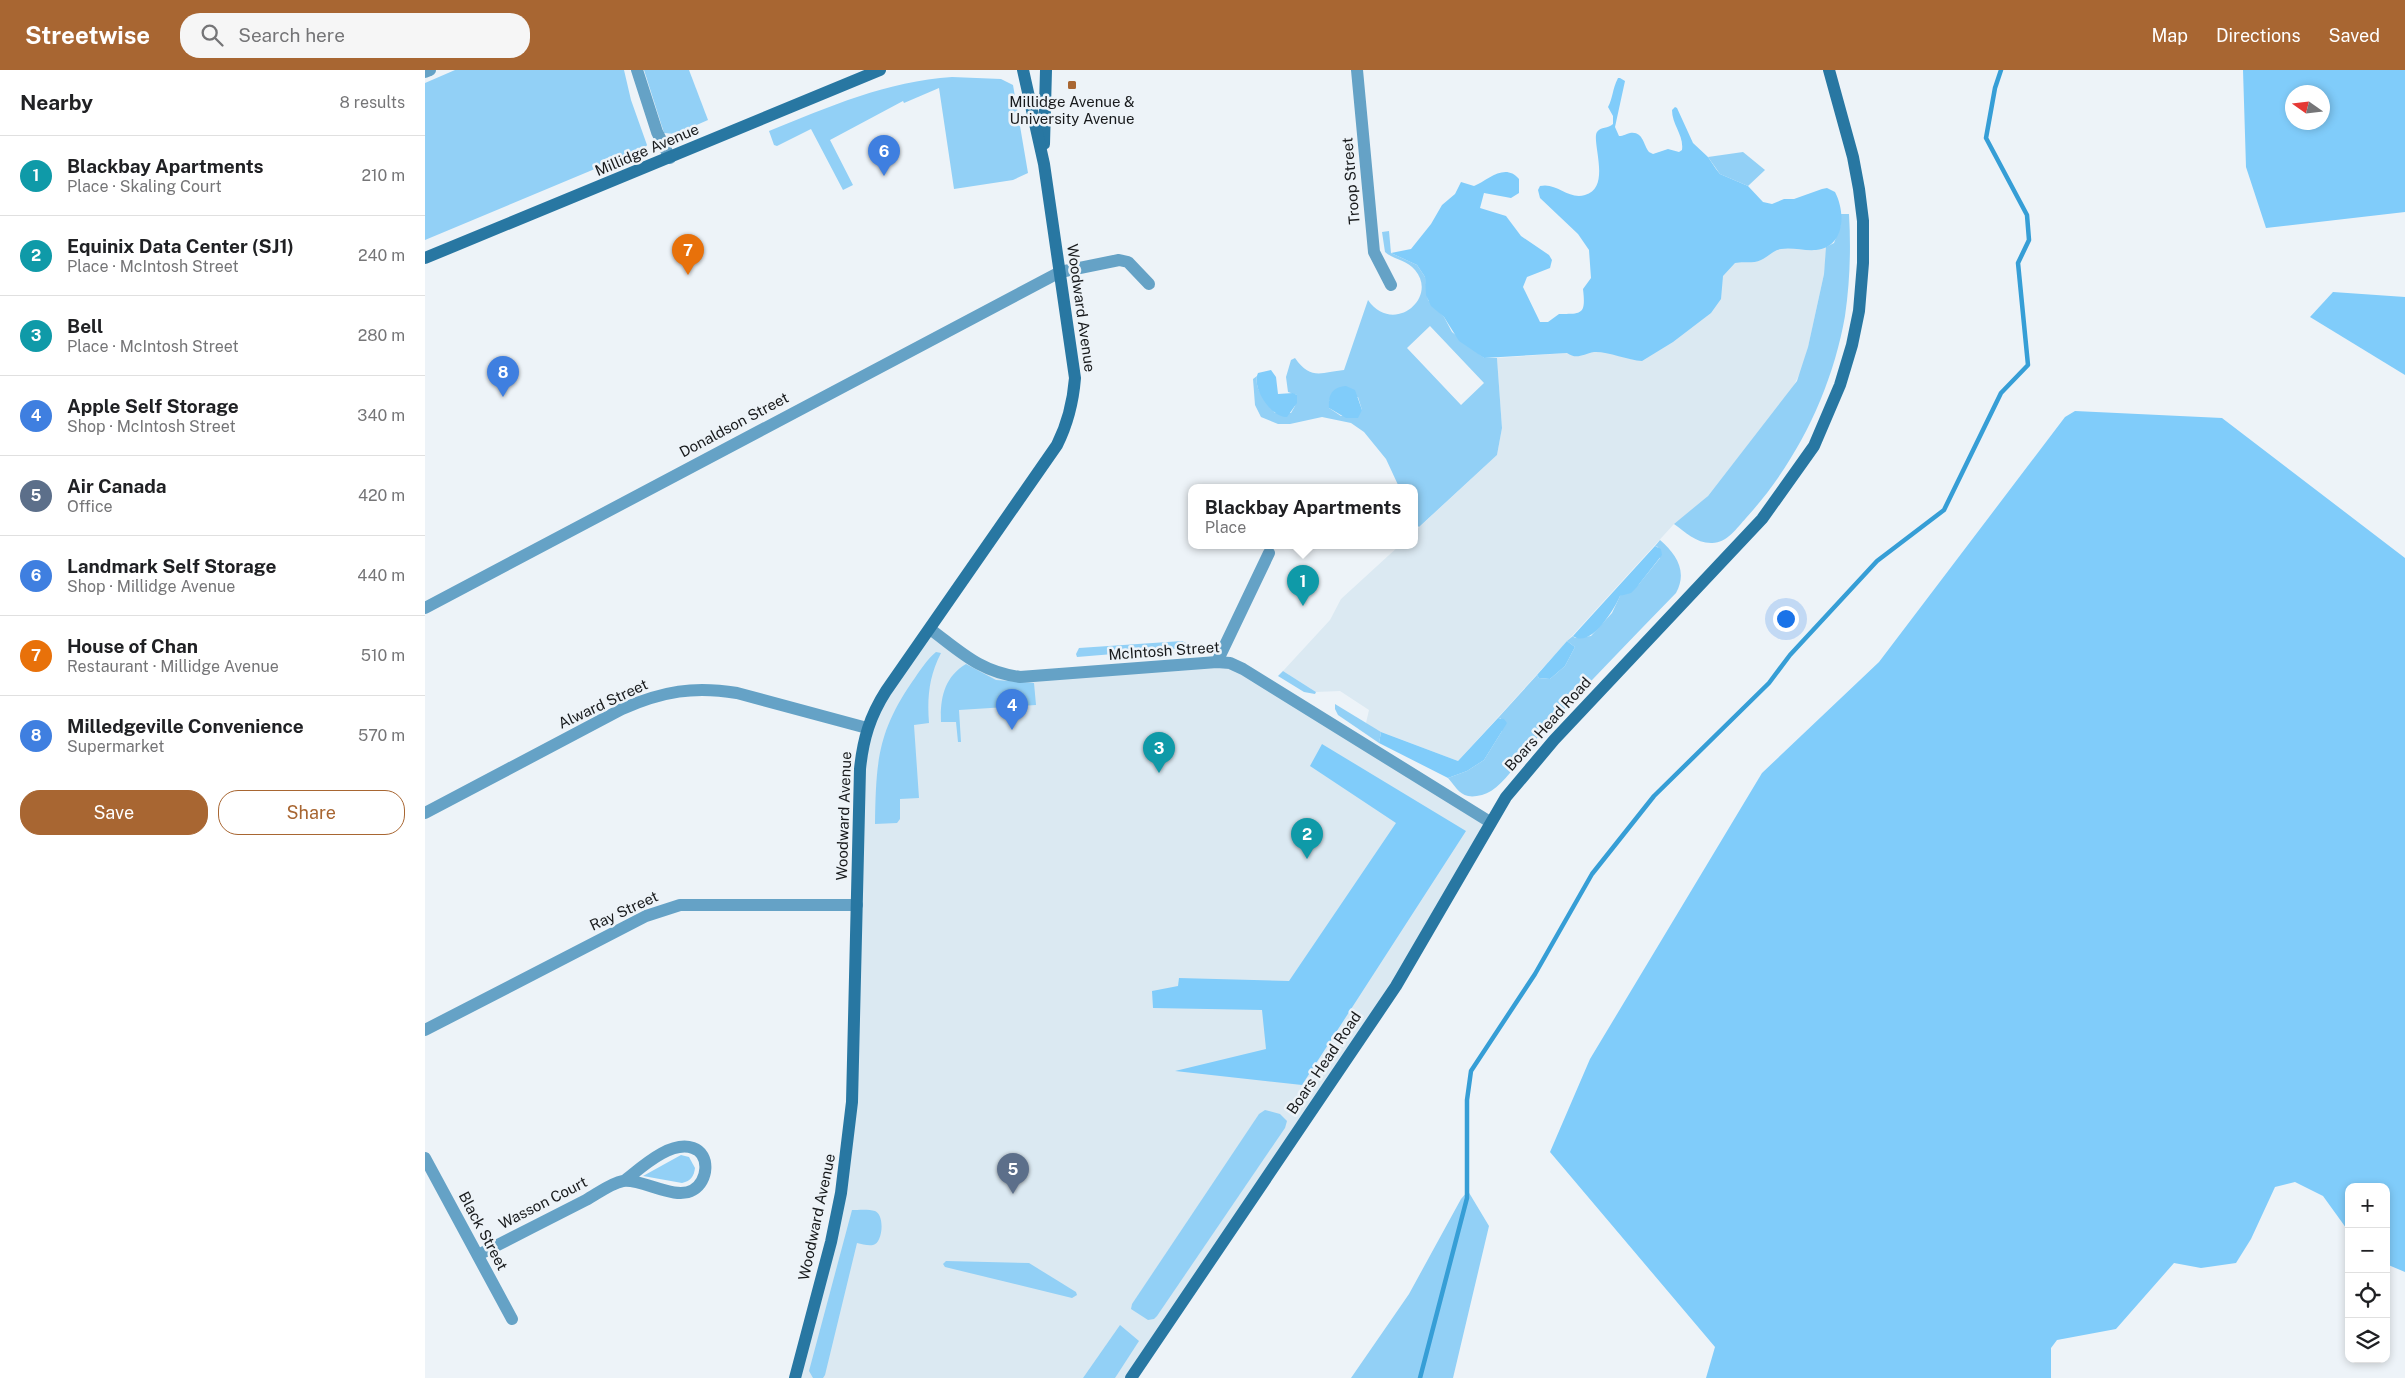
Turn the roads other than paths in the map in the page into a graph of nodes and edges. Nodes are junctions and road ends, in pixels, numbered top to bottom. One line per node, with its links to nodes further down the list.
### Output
1 (430, 70): 8 (street)
2 (637, 70): 9 (street)
3 (880, 70): 9 (street, Millidge Avenue)
4 (1023, 70): 10 (street, Woodward Avenue)
5 (1046, 70): 10 (street, Woodward Avenue)
6 (1357, 70): 14 (street, Troop Street)
7 (1829, 70): 21 (street, Boars Head Road)
8 (425, 72)
9 (670, 158): 11 (street, Millidge Avenue)
10 (1044, 164): 12 (street, Woodward Avenue)
11 (425, 258)
12 (1060, 272): 13 (street, Donaldson Street); 16 (street, Donaldson Street); 17 (street, Woodward Avenue)
13 (1149, 284)
14 (1391, 285)
15 (1269, 553): 18 (street)
16 (425, 608)
17 (930, 628): 18 (street, McIntosh Street); 19 (street, Woodward Avenue)
18 (1217, 662): 21 (street, McIntosh Street)
19 (867, 728): 20 (street, Alward Street); 22 (street, Woodward Avenue)
20 (425, 813)
21 (1490, 822): 29 (street, Boars Head Road)
22 (857, 905): 23 (street, Ray Street); 28 (street, Woodward Avenue)
23 (425, 1030)
24 (426, 1163): 26 (street, Black Street)
25 (624, 1181): 25 (street, Wasson Court); 26 (street, Wasson Court)
26 (478, 1255): 27 (street, Black Street)
27 (513, 1319)
28 (795, 1378)
29 (1131, 1378)

